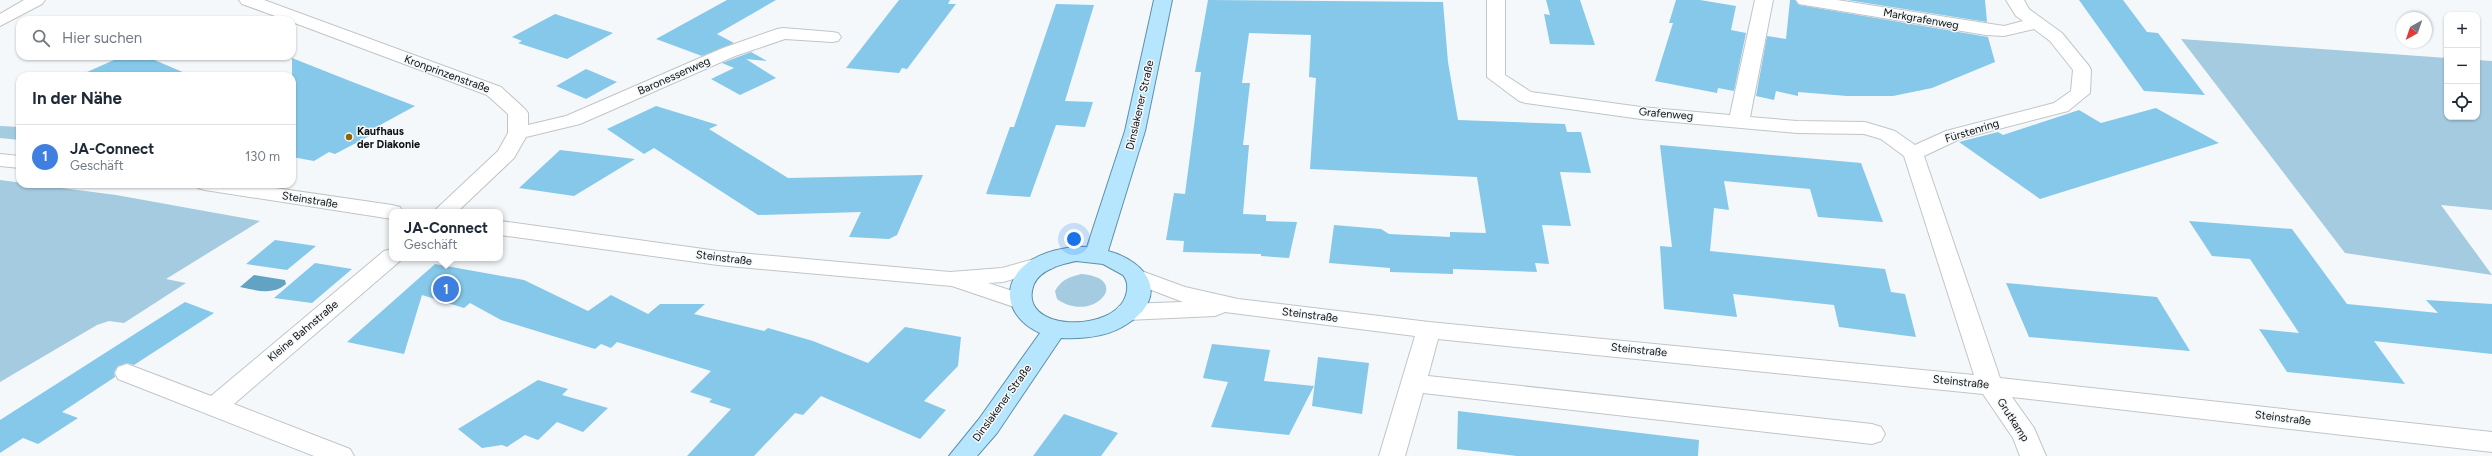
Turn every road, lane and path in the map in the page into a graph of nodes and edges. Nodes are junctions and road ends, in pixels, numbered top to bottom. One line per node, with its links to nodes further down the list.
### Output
1 (35, 0): 8 (street); 11 (street)
2 (248, 0): 9 (street, Kronprinzenstraße)
3 (1163, 0): 23 (main road, Dinslakener Straße)
4 (1496, 0): 14 (street, Grafenweg)
5 (1764, 0): 14 (street)
6 (1805, 0): 12 (street, Markgrafenweg)
7 (2015, 0): 12 (street, Fürstenring)
8 (0, 3)
9 (291, 16)
10 (296, 18): 15 (street, Kronprinzenstraße)
11 (0, 21)
12 (2037, 23): 16 (street, Fürstenring)
13 (832, 36): 15 (street, Baronessenweg)
14 (1739, 120): 16 (street, Grafenweg)
15 (518, 133): 20 (street, Kronprinzenstraße)
16 (1913, 153): 35 (street)
17 (0, 160): 18 (street)
18 (16, 162)
19 (232, 188): 21 (street, Steinstraße)
20 (447, 209)
21 (389, 212)
22 (503, 228): 27 (street, Steinstraße)
23 (1096, 254): 25 (main road); 26 (main road)
24 (389, 259): 36 (street, Kleine Bahnstraße)
25 (1045, 263): 27 (street, Steinstraße); 28 (main road)
26 (1136, 276): 29 (street, Steinstraße); 30 (main road)
27 (950, 280): 28 (street, Steinstraße)
28 (1020, 301): 31 (main road)
29 (1238, 307): 30 (street, Steinstraße); 32 (street, Steinstraße)
30 (1127, 312): 31 (main road)
31 (1055, 329): 40 (main road, Dinslakener Straße)
32 (1429, 330): 34 (street); 35 (street, Steinstraße)
33 (127, 374): 36 (street)
34 (1414, 383): 37 (street); 41 (street)
35 (1990, 385): 38 (street, Steinstraße); 42 (street, Grutkamp)
36 (214, 407): 39 (street)
37 (1872, 434)
38 (2492, 442)
39 (341, 456)
40 (962, 456)
41 (1392, 456)
42 (2034, 456)

